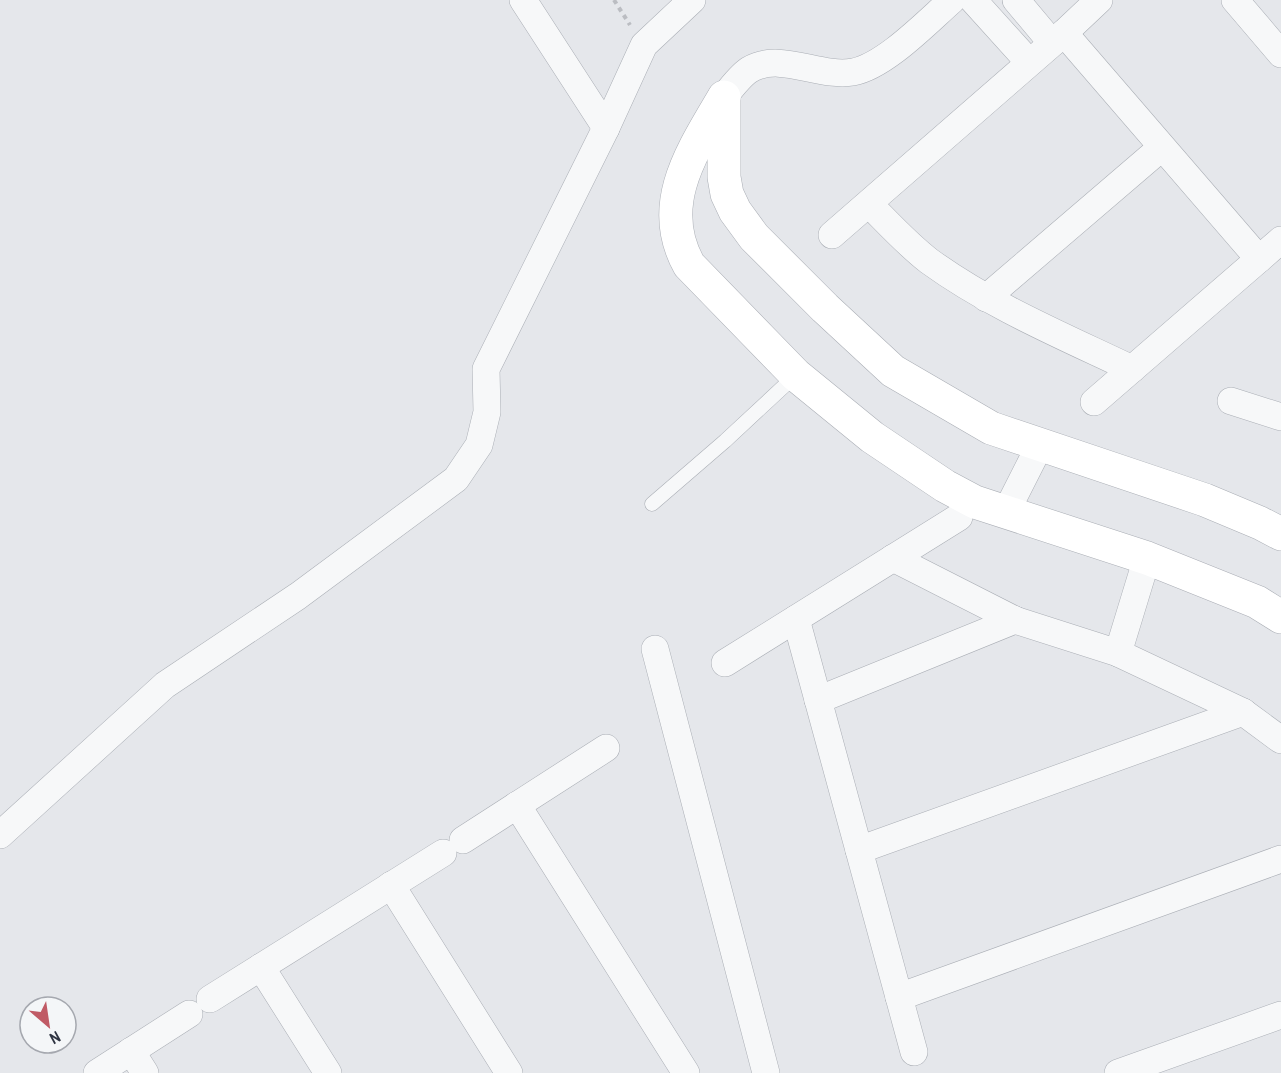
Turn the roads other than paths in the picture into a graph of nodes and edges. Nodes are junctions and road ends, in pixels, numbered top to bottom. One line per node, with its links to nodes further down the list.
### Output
1 (523, 0): 12 (street)
2 (692, 0): 12 (street)
3 (952, 0): 11 (street)
4 (973, 0): 10 (street)
5 (1016, 0): 8 (street)
6 (1099, 0): 8 (street)
7 (1234, 0): 9 (street)
8 (1058, 38): 10 (street); 13 (street)
9 (1280, 51)
10 (1029, 62): 14 (street)
11 (724, 97): 20 (street); 24 (street)
12 (606, 128): 42 (street)
13 (1161, 148): 17 (street); 18 (street)
14 (869, 204): 15 (street); 18 (street)
15 (832, 235)
16 (1281, 240): 17 (street)
17 (1259, 260): 19 (street)
18 (986, 298): 19 (street)
19 (1132, 369): 22 (street)
20 (796, 375): 25 (lane); 26 (street)
21 (1231, 401): 23 (street)
22 (1094, 402)
23 (1281, 417)
24 (1040, 445): 26 (street); 28 (street)
25 (652, 504)
26 (1006, 512): 30 (street)
27 (959, 517): 29 (street)
28 (1281, 534)
29 (893, 558): 32 (street); 33 (street)
30 (1147, 558): 31 (street); 35 (street)
31 (1281, 617)
32 (796, 619): 36 (street); 37 (street)
33 (1015, 620): 35 (street); 37 (street)
34 (655, 650): 55 (street)
35 (1118, 653): 38 (street)
36 (725, 663)
37 (818, 700): 43 (street)
38 (1244, 712): 39 (street); 43 (street)
39 (1281, 741)
40 (606, 748): 41 (street)
41 (518, 805): 45 (street); 54 (street)
42 (0, 835)
43 (859, 850): 47 (street)
44 (1281, 859): 47 (street)
45 (391, 885): 46 (street); 53 (street)
46 (261, 967): 50 (street); 52 (street)
47 (898, 997): 49 (street)
48 (1281, 1015): 56 (street)
49 (914, 1052)
50 (138, 1062): 51 (street)
51 (97, 1073)
52 (328, 1073)
53 (509, 1073)
54 (686, 1073)
55 (766, 1073)
56 (1118, 1073)

